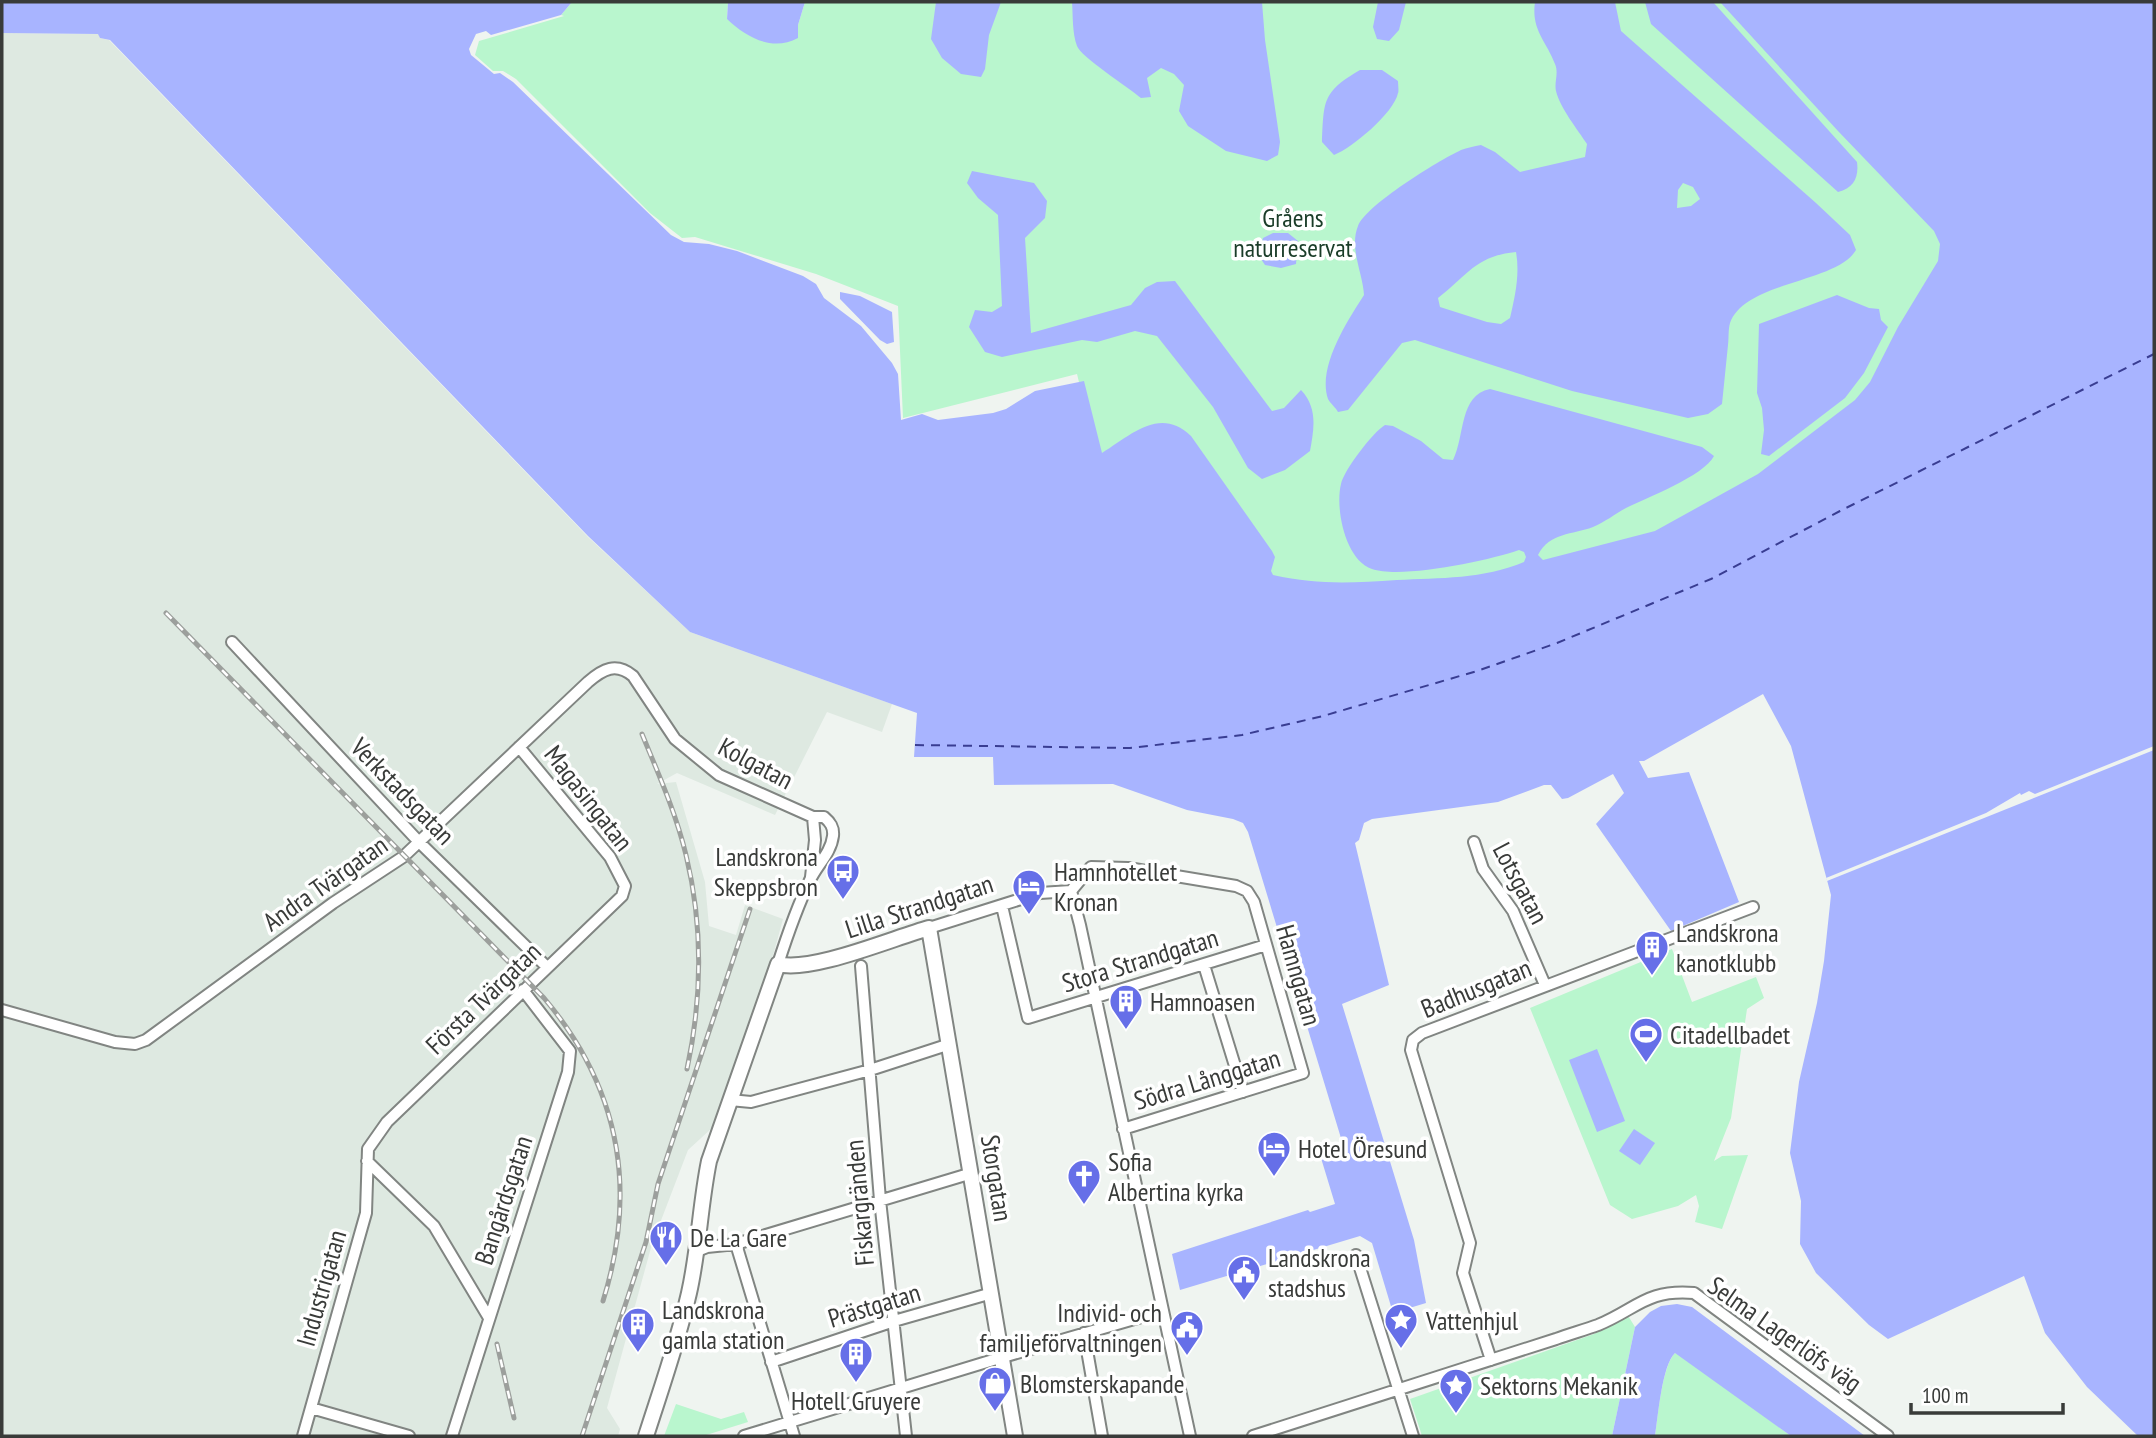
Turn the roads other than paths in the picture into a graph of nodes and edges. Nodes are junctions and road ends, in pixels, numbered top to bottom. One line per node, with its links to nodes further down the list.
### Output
1 (232, 642): 6 (street, Verkstadsgatan)
2 (633, 676): 3 (street, Andra Tvärgatan); 4 (street, Kolgatan)
3 (519, 747): 6 (street, Andra Tvärgatan); 8 (street, Magasingatan)
4 (813, 817): 7 (street, Kolgatan); 7 (street, Kolgatan)
5 (1474, 842): 18 (street, Lotsgatan)
6 (420, 843): 17 (street, Verkstadsgatan); 21 (street, Andra Tvärgatan)
7 (811, 878): 14 (street, Kolgatan)
8 (622, 879): 17 (street, Första Tvärgatan)
9 (1070, 891): 10 (street, Lilla Strandgatan); 13 (street, Hamngatan); 20 (street)
10 (1002, 906): 12 (street, Lilla Strandgatan); 20 (street, Stora Strandgatan)
11 (1753, 907): 18 (street, Badhusgatan)
12 (929, 928): 14 (street, Lilla Strandgatan); 22 (street, Storgatan)
13 (1266, 945): 15 (street, Stora Strandgatan); 24 (street, Hamngatan)
14 (778, 964): 26 (street)
15 (1204, 964): 20 (street, Stora Strandgatan); 25 (street)
16 (861, 966): 23 (street, Fiskargränden)
17 (547, 967): 19 (street, Första Tvärgatan)
18 (1545, 985): 40 (street, Badhusgatan)
19 (523, 990): 28 (street, Första Tvärgatan); 36 (street, Bangårdsgatan)
20 (1094, 998): 27 (street)
21 (2, 1010)
22 (950, 1044): 23 (street); 29 (street, Storgatan)
23 (870, 1070): 26 (street); 30 (street, Fiskargränden)
24 (1304, 1073): 25 (street, Södra Långgatan)
25 (1243, 1092): 27 (street, Södra Långgatan)
26 (730, 1100): 32 (street)
27 (1123, 1129): 35 (street)
28 (368, 1155): 36 (street); 44 (street, Industrigatan)
29 (972, 1174): 30 (street); 34 (street, Storgatan)
30 (880, 1200): 31 (street); 37 (street, Fiskargränden)
31 (736, 1244): 32 (street); 41 (street)
32 (697, 1251): 49 (street)
33 (1356, 1255): 43 (street)
34 (992, 1293): 37 (street, Prästgatan); 39 (street, Storgatan)
35 (1162, 1311): 38 (street); 55 (street)
36 (489, 1318): 48 (street, Bangårdsgatan)
37 (894, 1321): 41 (street, Prästgatan); 42 (street, Fiskargränden)
38 (1084, 1333): 39 (street); 54 (street)
39 (1003, 1357): 42 (street); 53 (street, Storgatan)
40 (1492, 1360): 43 (street, Selma Lagerlöfs väg); 58 (street, Selma Lagerlöfs väg)
41 (771, 1362): 45 (street)
42 (902, 1388): 45 (street); 52 (street, Fiskargränden)
43 (1399, 1389): 56 (street, Selma Lagerlöfs väg); 57 (street)
44 (311, 1408): 46 (street, Industrigatan); 47 (street)
45 (790, 1422): 50 (street); 51 (street)
46 (303, 1436)
47 (409, 1436)
48 (452, 1436)
49 (646, 1436)
50 (744, 1436)
51 (794, 1436)
52 (906, 1436)
53 (1015, 1436)
54 (1102, 1436)
55 (1189, 1436)
56 (1253, 1436)
57 (1413, 1436)
58 (1888, 1436)

